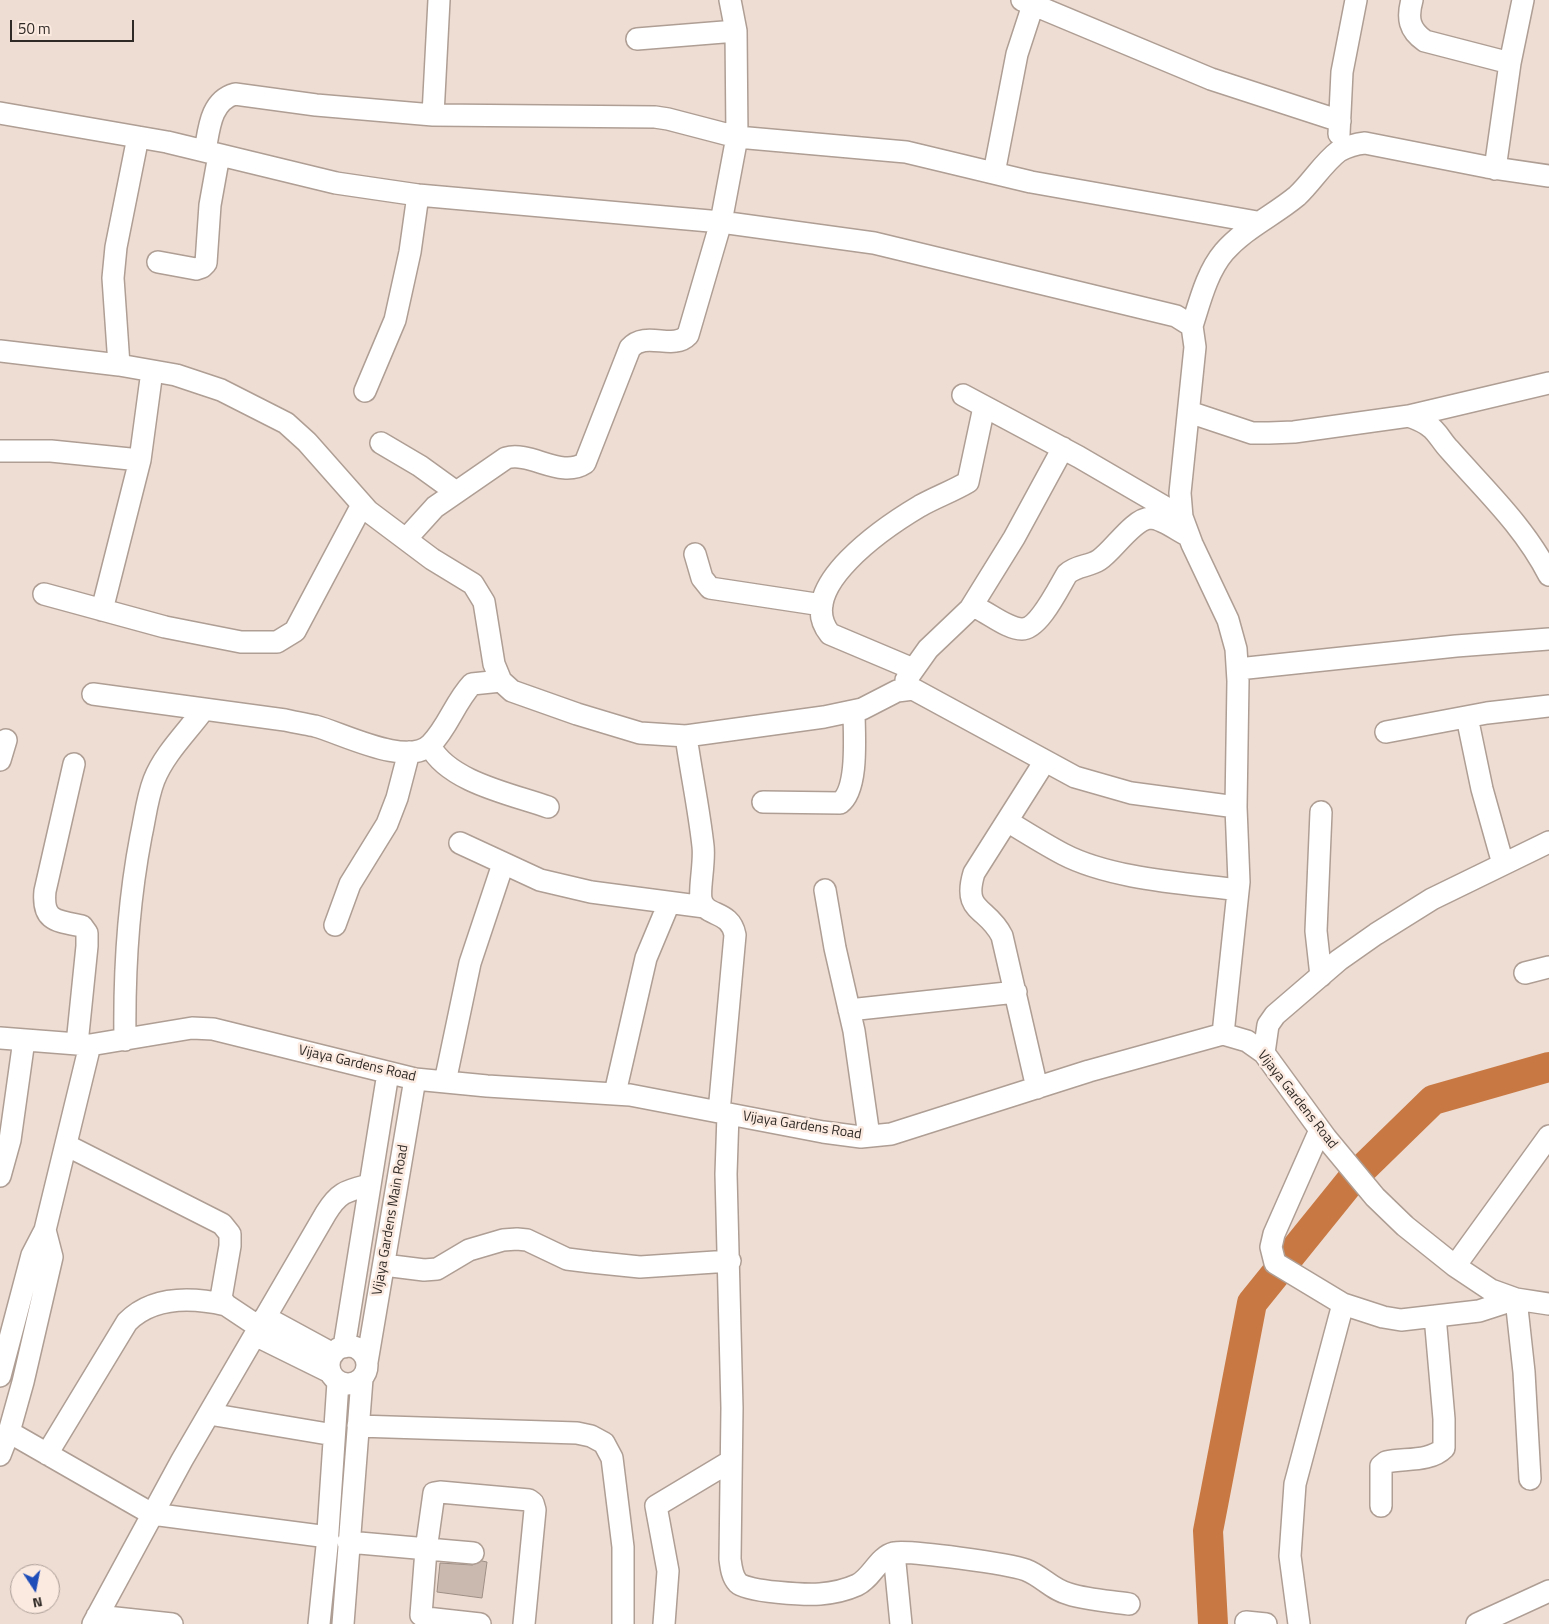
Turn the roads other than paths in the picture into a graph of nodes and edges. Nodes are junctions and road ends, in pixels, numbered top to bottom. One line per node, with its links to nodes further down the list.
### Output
1 (439, 0): 10 (street)
2 (730, 0): 7 (street)
3 (1356, 0): 12 (street)
4 (1412, 0): 9 (street)
5 (1523, 0): 9 (street)
6 (1028, 2): 12 (street); 18 (street)
7 (736, 30): 8 (street); 14 (street)
8 (637, 39)
9 (1510, 63): 17 (street)
10 (433, 115): 14 (street); 16 (street)
11 (6, 118): 13 (street)
12 (1340, 120): 15 (street)
13 (138, 137): 16 (street); 26 (street)
14 (737, 138): 18 (street); 21 (street)
15 (1338, 152): 17 (street); 22 (street)
16 (212, 153): 20 (street); 23 (street)
17 (1495, 168): 19 (street)
18 (994, 173): 22 (street)
19 (1549, 176)
20 (418, 195): 21 (street); 29 (street)
21 (721, 222): 24 (street); 38 (street)
22 (1257, 222): 24 (street)
23 (158, 262)
24 (1192, 326): 32 (street)
25 (0, 351): 26 (street)
26 (119, 365): 27 (street)
27 (152, 371): 37 (street); 39 (street)
28 (1549, 383): 33 (street)
29 (365, 391)
30 (963, 395): 31 (street)
31 (984, 407): 35 (street); 45 (street)
32 (1189, 412): 33 (street); 40 (street)
33 (1409, 416): 43 (street)
34 (381, 443): 38 (street)
35 (1063, 448): 40 (street); 46 (street)
36 (0, 451): 37 (street)
37 (140, 460): 47 (street)
38 (456, 492): 41 (street)
39 (362, 505): 41 (street); 47 (street)
40 (1186, 527): 46 (street); 50 (street)
41 (406, 539): 51 (street)
42 (695, 554): 45 (street)
43 (1549, 575)
44 (44, 594): 47 (street)
45 (822, 605): 49 (street)
46 (970, 609): 49 (street)
47 (102, 610)
48 (1549, 639): 50 (street)
49 (913, 669): 52 (street)
50 (1238, 669): 65 (street)
51 (501, 681): 59 (street); 60 (street)
52 (897, 691): 56 (street); 62 (street)
53 (93, 694): 55 (street)
54 (1549, 706): 57 (street)
55 (204, 709): 61 (street); 86 (street)
56 (854, 711): 59 (street); 64 (street)
57 (1467, 717): 58 (street); 72 (street)
58 (1386, 732)
59 (686, 736): 76 (street)
60 (430, 746): 61 (street); 66 (street)
61 (409, 752): 77 (street)
62 (1045, 761): 65 (street); 68 (street)
63 (74, 764): 87 (street)
64 (763, 802)
65 (1236, 806): 74 (street)
66 (548, 807)
67 (1321, 812): 80 (street)
68 (1007, 821): 74 (street); 81 (street)
69 (1549, 842): 72 (street)
70 (460, 843): 71 (street)
71 (504, 864): 75 (street); 91 (street)
72 (1503, 864): 80 (street)
73 (825, 890): 82 (street)
74 (1238, 890): 83 (street)
75 (669, 903): 76 (street); 93 (street)
76 (705, 907): 94 (street)
77 (335, 925)
78 (1549, 967): 79 (street)
79 (1525, 973)
80 (1321, 976): 88 (street)
81 (1016, 992): 82 (street); 92 (street)
82 (849, 1010): 96 (street)
83 (1223, 1034): 88 (street, Vijaya Gardens Road); 92 (street, Vijaya Gardens Road)
84 (0, 1038): 85 (street, Vijaya Gardens Road)
85 (24, 1040): 87 (street, Vijaya Gardens Road); 99 (street)
86 (125, 1040): 87 (street, Vijaya Gardens Road); 89 (street, Vijaya Gardens Road)
87 (83, 1045): 98 (street)
88 (1264, 1053): 95 (street, Vijaya Gardens Road)
89 (388, 1073): 90 (street, Vijaya Gardens Road); 100 (street, Vijaya Gardens Main Road)
90 (415, 1079): 91 (street, Vijaya Gardens Road); 103 (street, Vijaya Gardens Main Road)
91 (444, 1082): 93 (street, Vijaya Gardens Road)
92 (1037, 1088): 96 (street, Vijaya Gardens Road)
93 (615, 1093): 94 (street, Vijaya Gardens Road)
94 (724, 1113): 96 (street, Vijaya Gardens Road); 102 (street)
95 (1323, 1134): 104 (street, Vijaya Gardens Road); 106 (street)
96 (869, 1136)
97 (1549, 1136): 104 (street)
98 (66, 1145): 101 (street); 108 (street)
99 (0, 1176)
100 (369, 1185): 110 (street); 111 (street, Vijaya Gardens Main Road)
101 (46, 1230): 113 (street); 116 (street)
102 (730, 1261): 103 (street); 120 (street)
103 (384, 1265): 112 (street, Vijaya Gardens Main Road)
104 (1455, 1266): 105 (street, Vijaya Gardens Road)
105 (1516, 1299): 107 (street, Vijaya Gardens Road); 109 (street); 121 (street)
106 (1343, 1304): 109 (street); 140 (street)
107 (1549, 1304)
108 (226, 1305): 110 (street); 118 (street)
109 (1435, 1316): 122 (street)
110 (260, 1326): 111 (street); 114 (street)
111 (336, 1364): 112 (street); 112 (street); 117 (street, Vijaya Gardens Main Road)
112 (364, 1371): 115 (street, Vijaya Gardens Main Road)
113 (0, 1376)
114 (209, 1414): 117 (street); 123 (street)
115 (358, 1426): 125 (street, Vijaya Gardens Main Road); 137 (street)
116 (9, 1432): 118 (street); 119 (street)
117 (334, 1436): 124 (street, Vijaya Gardens Main Road)
118 (47, 1454): 123 (street)
119 (0, 1455)
120 (731, 1461): 128 (street); 138 (street)
121 (1530, 1479)
122 (1381, 1506)
123 (152, 1514): 124 (street); 131 (street)
124 (328, 1537): 133 (street, Vijaya Gardens Main Road)
125 (348, 1542): 126 (street); 134 (street, Vijaya Gardens Main Road)
126 (426, 1550): 127 (street); 135 (street); 136 (street)
127 (473, 1553)
128 (894, 1553): 130 (street); 139 (street)
129 (1549, 1591): 141 (street)
130 (1129, 1604)
131 (95, 1620): 132 (street)
132 (172, 1624)
133 (319, 1624)
134 (343, 1624)
135 (480, 1624)
136 (524, 1624)
137 (623, 1624)
138 (664, 1624)
139 (901, 1624)
140 (1299, 1624)
141 (1477, 1624)

